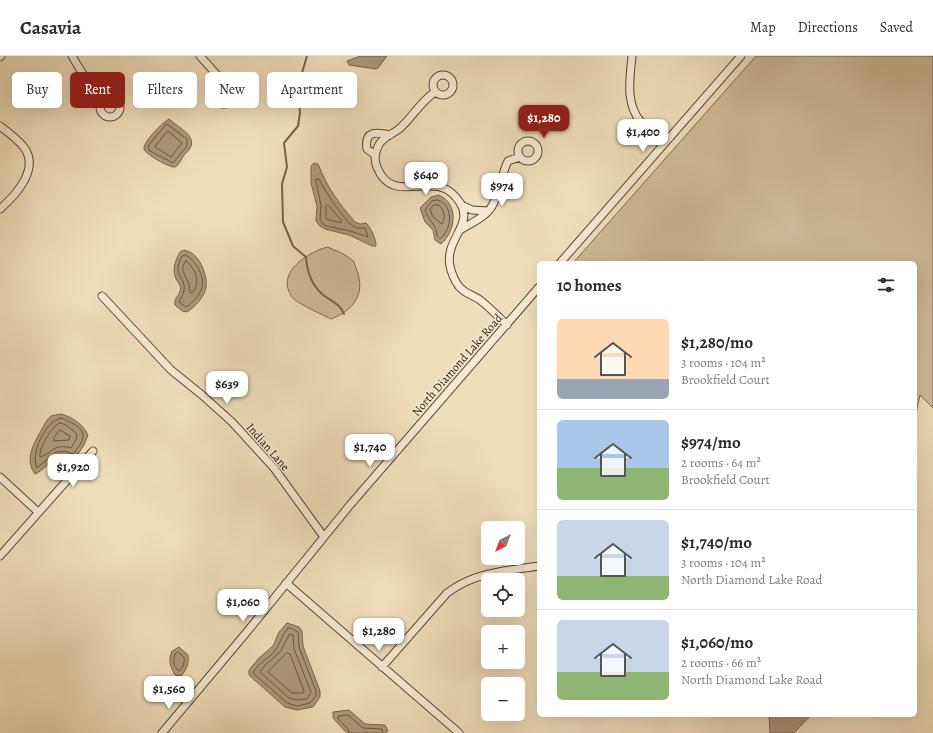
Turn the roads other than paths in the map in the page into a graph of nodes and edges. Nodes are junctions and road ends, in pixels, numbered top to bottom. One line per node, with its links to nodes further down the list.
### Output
1 (72, 56): 5 (street)
2 (200, 56): 6 (street)
3 (632, 56): 10 (street)
4 (741, 56): 10 (street)
5 (81, 72)
6 (214, 72)
7 (435, 92): 9 (street)
8 (0, 126): 14 (street)
9 (390, 135): 11 (street); 11 (street)
10 (664, 144): 17 (street)
11 (375, 155): 13 (street)
12 (520, 157): 15 (street)
13 (461, 205): 15 (street); 16 (street)
14 (0, 209)
15 (488, 210): 16 (street)
16 (460, 230): 20 (street)
17 (562, 261)
18 (537, 289): 20 (street, North Diamond Lake Road)
19 (102, 296): 24 (street, Indian Lane)
20 (506, 325): 24 (street, North Diamond Lake Road)
21 (93, 451): 23 (street)
22 (0, 477): 23 (street)
23 (38, 512): 25 (street)
24 (324, 537): 27 (street, North Diamond Lake Road)
25 (0, 556)
26 (537, 566): 28 (street)
27 (286, 583): 28 (street); 29 (street, North Diamond Lake Road)
28 (382, 667): 30 (street)
29 (162, 733)
30 (460, 733)

